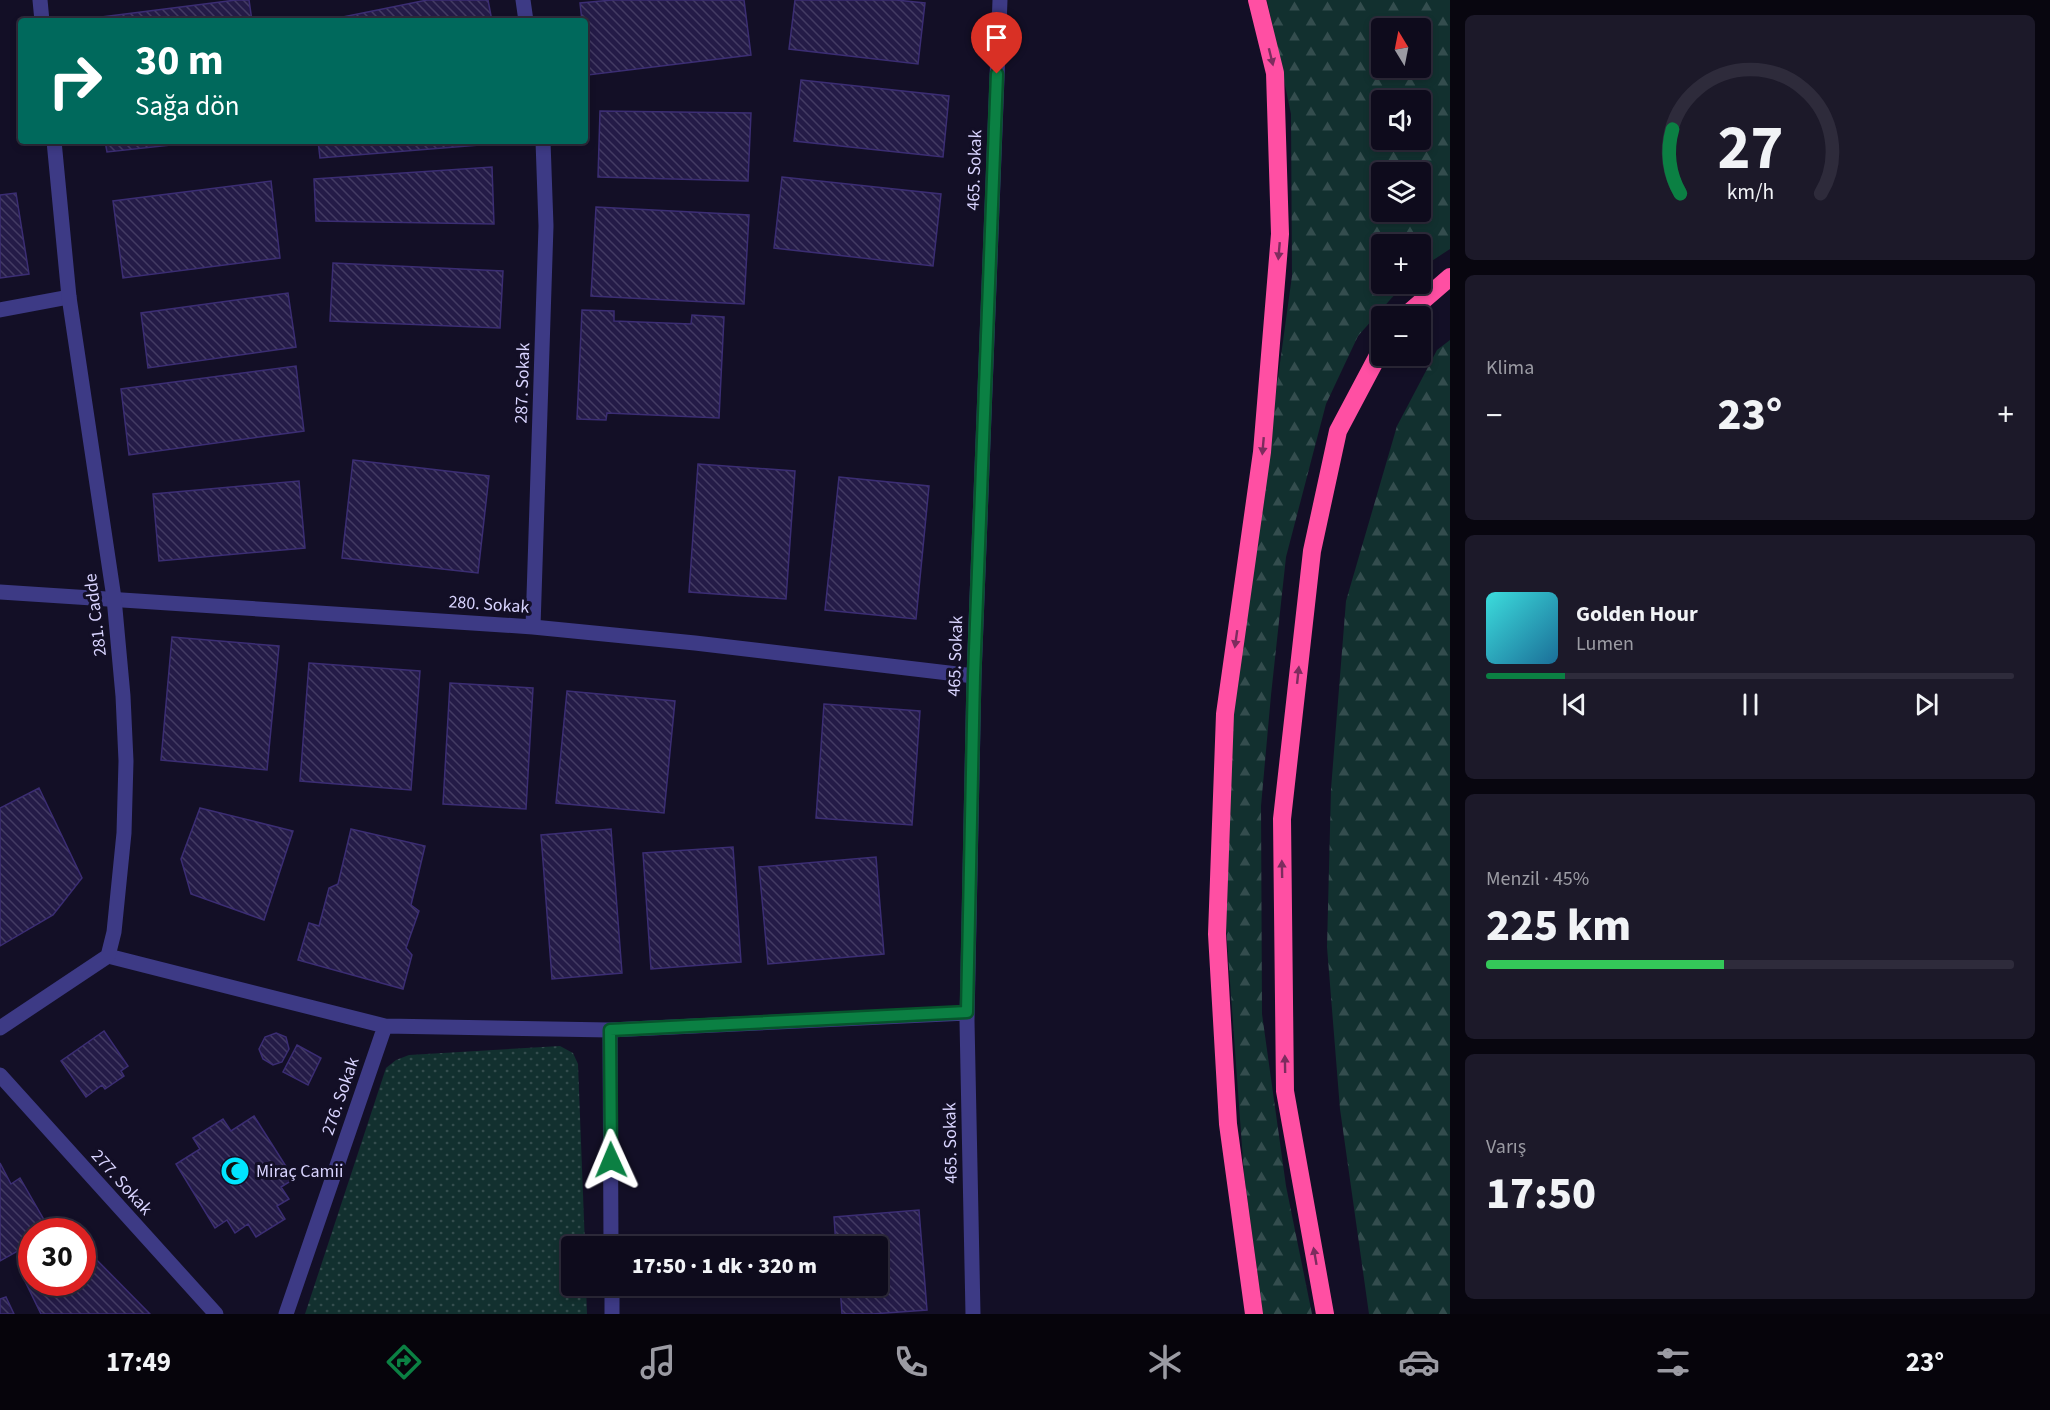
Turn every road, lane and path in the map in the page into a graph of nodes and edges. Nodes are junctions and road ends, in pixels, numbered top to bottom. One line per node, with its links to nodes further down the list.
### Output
1 (40, 0): 5 (street)
2 (523, 0): 6 (street)
3 (1000, 0): 17 (street, 465. Sokak)
4 (1257, 0): 30 (highway, one-way to 30)
5 (42, 18)
6 (526, 18)
7 (54, 144): 10 (street, 281. Cadde)
8 (543, 144): 16 (street, 287. Sokak)
9 (1450, 277): 11 (highway)
10 (69, 297): 12 (street); 15 (street, 281. Cadde)
11 (1417, 306)
12 (0, 310)
13 (1372, 366): 31 (highway, one-way to 13)
14 (0, 592): 15 (street, 280. Sokak)
15 (114, 598): 16 (street, 280. Sokak); 18 (street, 281. Cadde)
16 (533, 627): 17 (street, 280. Sokak)
17 (974, 676): 19 (street, 465. Sokak)
18 (108, 956): 20 (street); 21 (street)
19 (967, 1012): 22 (street); 29 (street, 465. Sokak)
20 (385, 1026): 22 (street); 27 (street, 276. Sokak)
21 (0, 1028)
22 (610, 1030): 24 (street)
23 (0, 1075): 26 (street, 277. Sokak)
24 (611, 1236)
25 (612, 1296): 28 (street)
26 (216, 1314)
27 (286, 1314)
28 (612, 1314)
29 (973, 1314)
30 (1254, 1314)
31 (1325, 1314)

